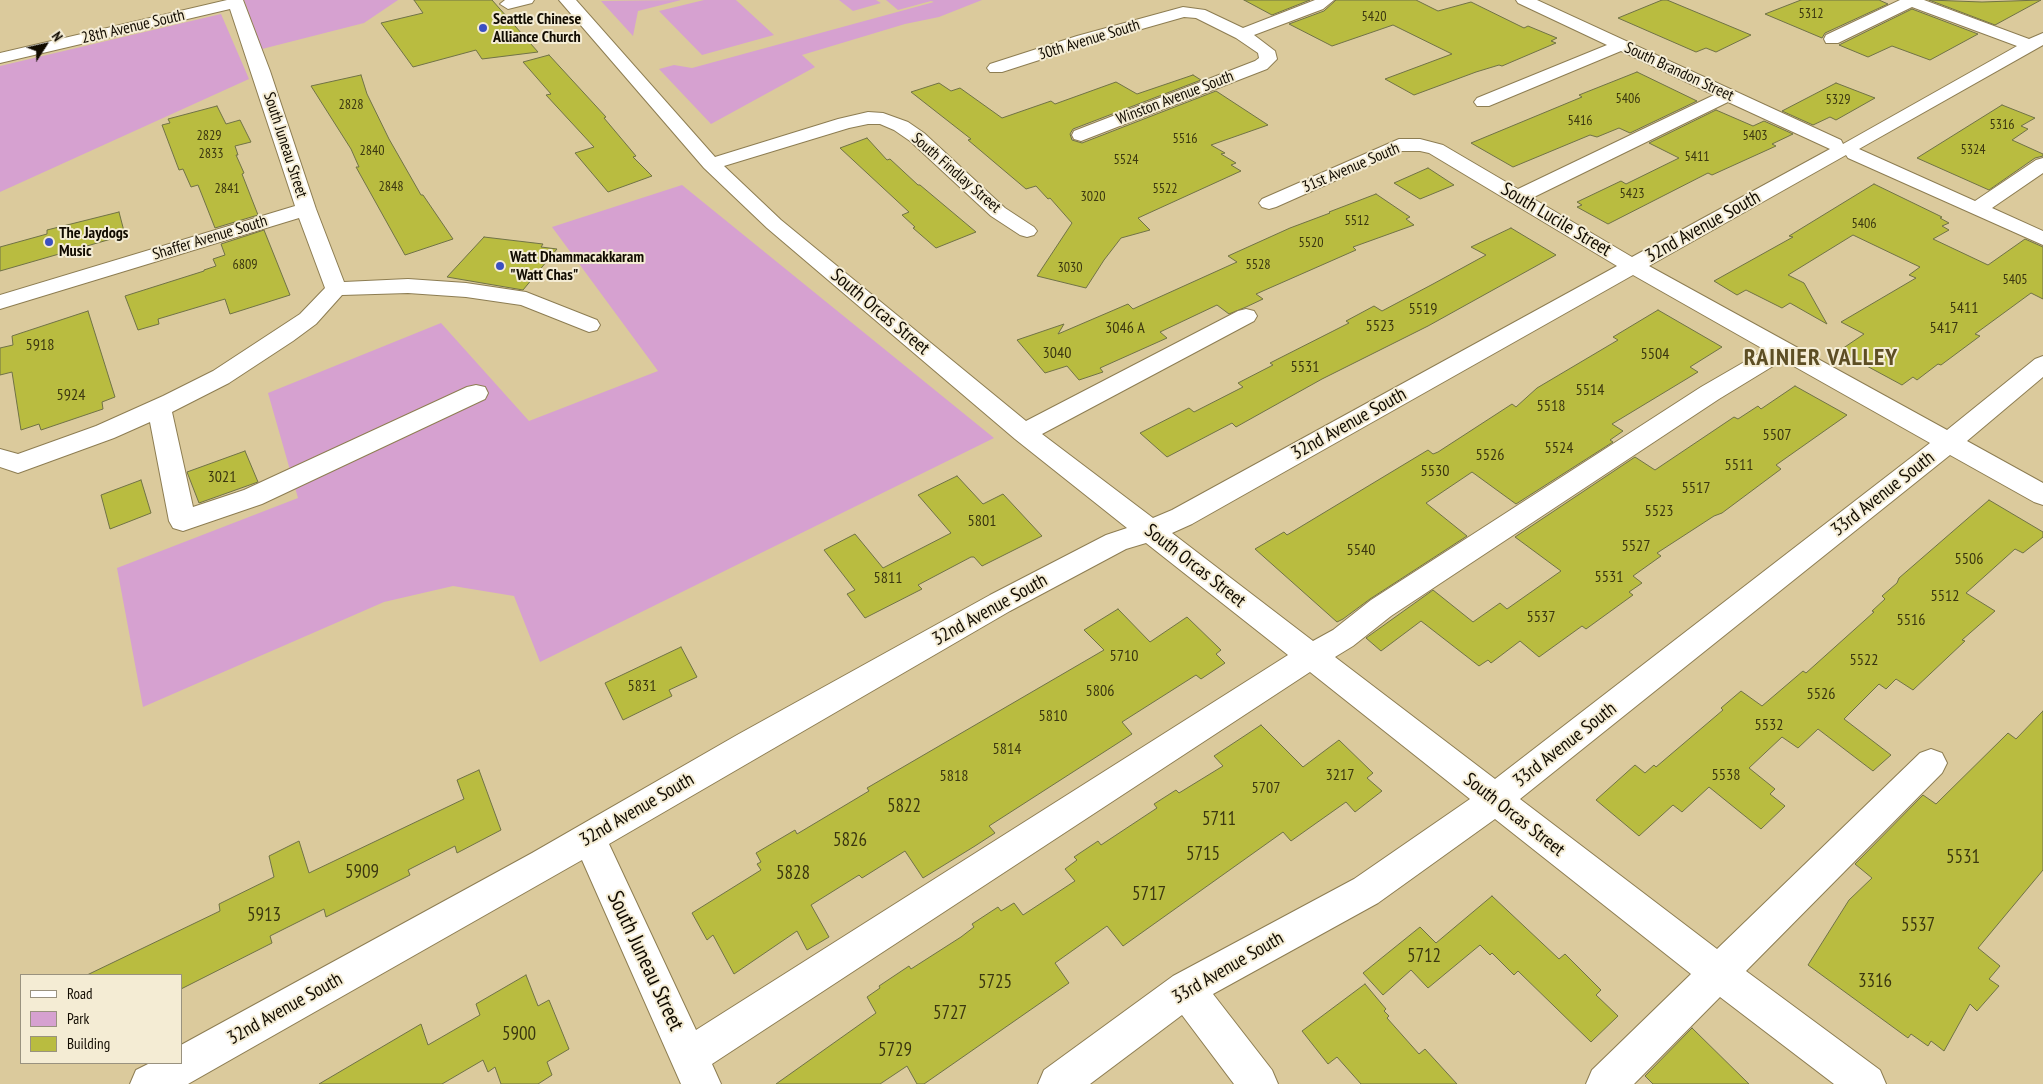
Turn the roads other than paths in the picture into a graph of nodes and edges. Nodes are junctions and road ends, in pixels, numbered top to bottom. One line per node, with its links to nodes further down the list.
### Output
1 (526, 0): 7 (street)
2 (567, 0): 19 (street, South Orcas Street)
3 (1326, 0): 8 (street)
4 (1524, 0): 11 (street, South Brandon Street)
5 (1910, 0): 9 (street); 10 (street)
6 (235, 2): 12 (street, 28th Avenue South); 23 (street, South Juneau Street)
7 (508, 4)
8 (1242, 34): 13 (street, 30th Avenue South); 16 (street, Winston Avenue South)
9 (1832, 39)
10 (2036, 42): 18 (street, 32nd Avenue South)
11 (1621, 45): 14 (street, South Brandon Street); 15 (street)
12 (0, 58)
13 (996, 68)
14 (1728, 95): 18 (street, South Brandon Street); 21 (street)
15 (1483, 102)
16 (1081, 136)
17 (1436, 149): 21 (street, South Lucile Street); 22 (street, 31st Avenue South)
18 (1844, 149): 24 (street, South Brandon Street); 27 (street, 32nd Avenue South)
19 (711, 164): 25 (street, South Findlay Street); 36 (street, South Orcas Street)
20 (2043, 164): 24 (street)
21 (1518, 197): 27 (street, South Lucile Street)
22 (1269, 203)
23 (306, 209): 28 (street, South Juneau Street); 29 (street, Shaffer Avenue South)
24 (1977, 209): 26 (street, South Brandon Street)
25 (1027, 231)
26 (2043, 239)
27 (1632, 266): 32 (street, South Lucile Street); 40 (street, 32nd Avenue South)
28 (336, 289): 31 (street); 35 (street)
29 (0, 302)
30 (1246, 316): 36 (street)
31 (589, 325)
32 (1782, 350): 37 (street, South Lucile Street); 41 (street)
33 (2043, 364): 37 (street, 33rd Avenue South)
34 (476, 393): 35 (street)
35 (159, 407): 38 (street)
36 (1024, 434): 40 (street, South Orcas Street)
37 (1949, 442): 39 (street, South Lucile Street); 43 (street, 33rd Avenue South)
38 (0, 458)
39 (2043, 495)
40 (1150, 531): 41 (street, South Orcas Street); 44 (street, 32nd Avenue South)
41 (1311, 658): 43 (street, South Orcas Street); 47 (street)
42 (1931, 763): 45 (street)
43 (1495, 800): 45 (street, South Orcas Street); 46 (street, 33rd Avenue South)
44 (589, 838): 47 (street, South Juneau Street); 48 (street, 32nd Avenue South)
45 (1720, 974): 51 (street); 52 (street, South Orcas Street)
46 (1186, 989): 49 (street, 33rd Avenue South); 50 (street)
47 (695, 1071)
48 (150, 1084)
49 (1058, 1084)
50 (1258, 1084)
51 (1606, 1084)
52 (1866, 1084)

